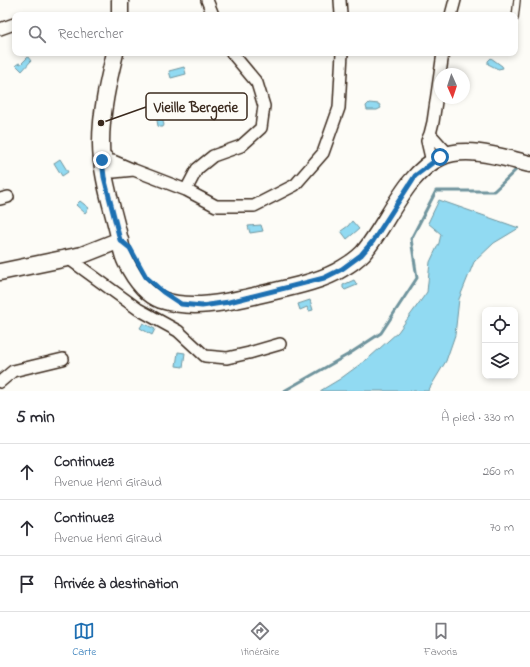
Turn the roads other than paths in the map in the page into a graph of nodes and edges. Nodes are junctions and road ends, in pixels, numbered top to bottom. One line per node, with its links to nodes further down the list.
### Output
1 (120, 0): 7 (street)
2 (127, 0): 8 (street)
3 (208, 0): 9 (street)
4 (340, 0): 10 (street)
5 (454, 0): 11 (street)
6 (517, 0): 12 (lane)
7 (120, 12)
8 (127, 12)
9 (212, 12)
10 (341, 12)
11 (452, 12)
12 (516, 12)
13 (12, 25): 14 (street)
14 (0, 29)
15 (114, 56): 24 (street)
16 (123, 56): 24 (street)
17 (234, 56): 25 (street)
18 (342, 56): 25 (street)
19 (443, 56): 20 (street)
20 (430, 134): 21 (street); 22 (street)
21 (448, 154): 22 (street); 23 (street)
22 (432, 162): 26 (street)
23 (530, 164)
24 (110, 169): 25 (street); 26 (street)
25 (186, 190)
26 (127, 246): 27 (street)
27 (75, 256): 28 (street); 29 (street)
28 (0, 272)
29 (280, 344)
30 (63, 359): 31 (street)
31 (0, 382)

